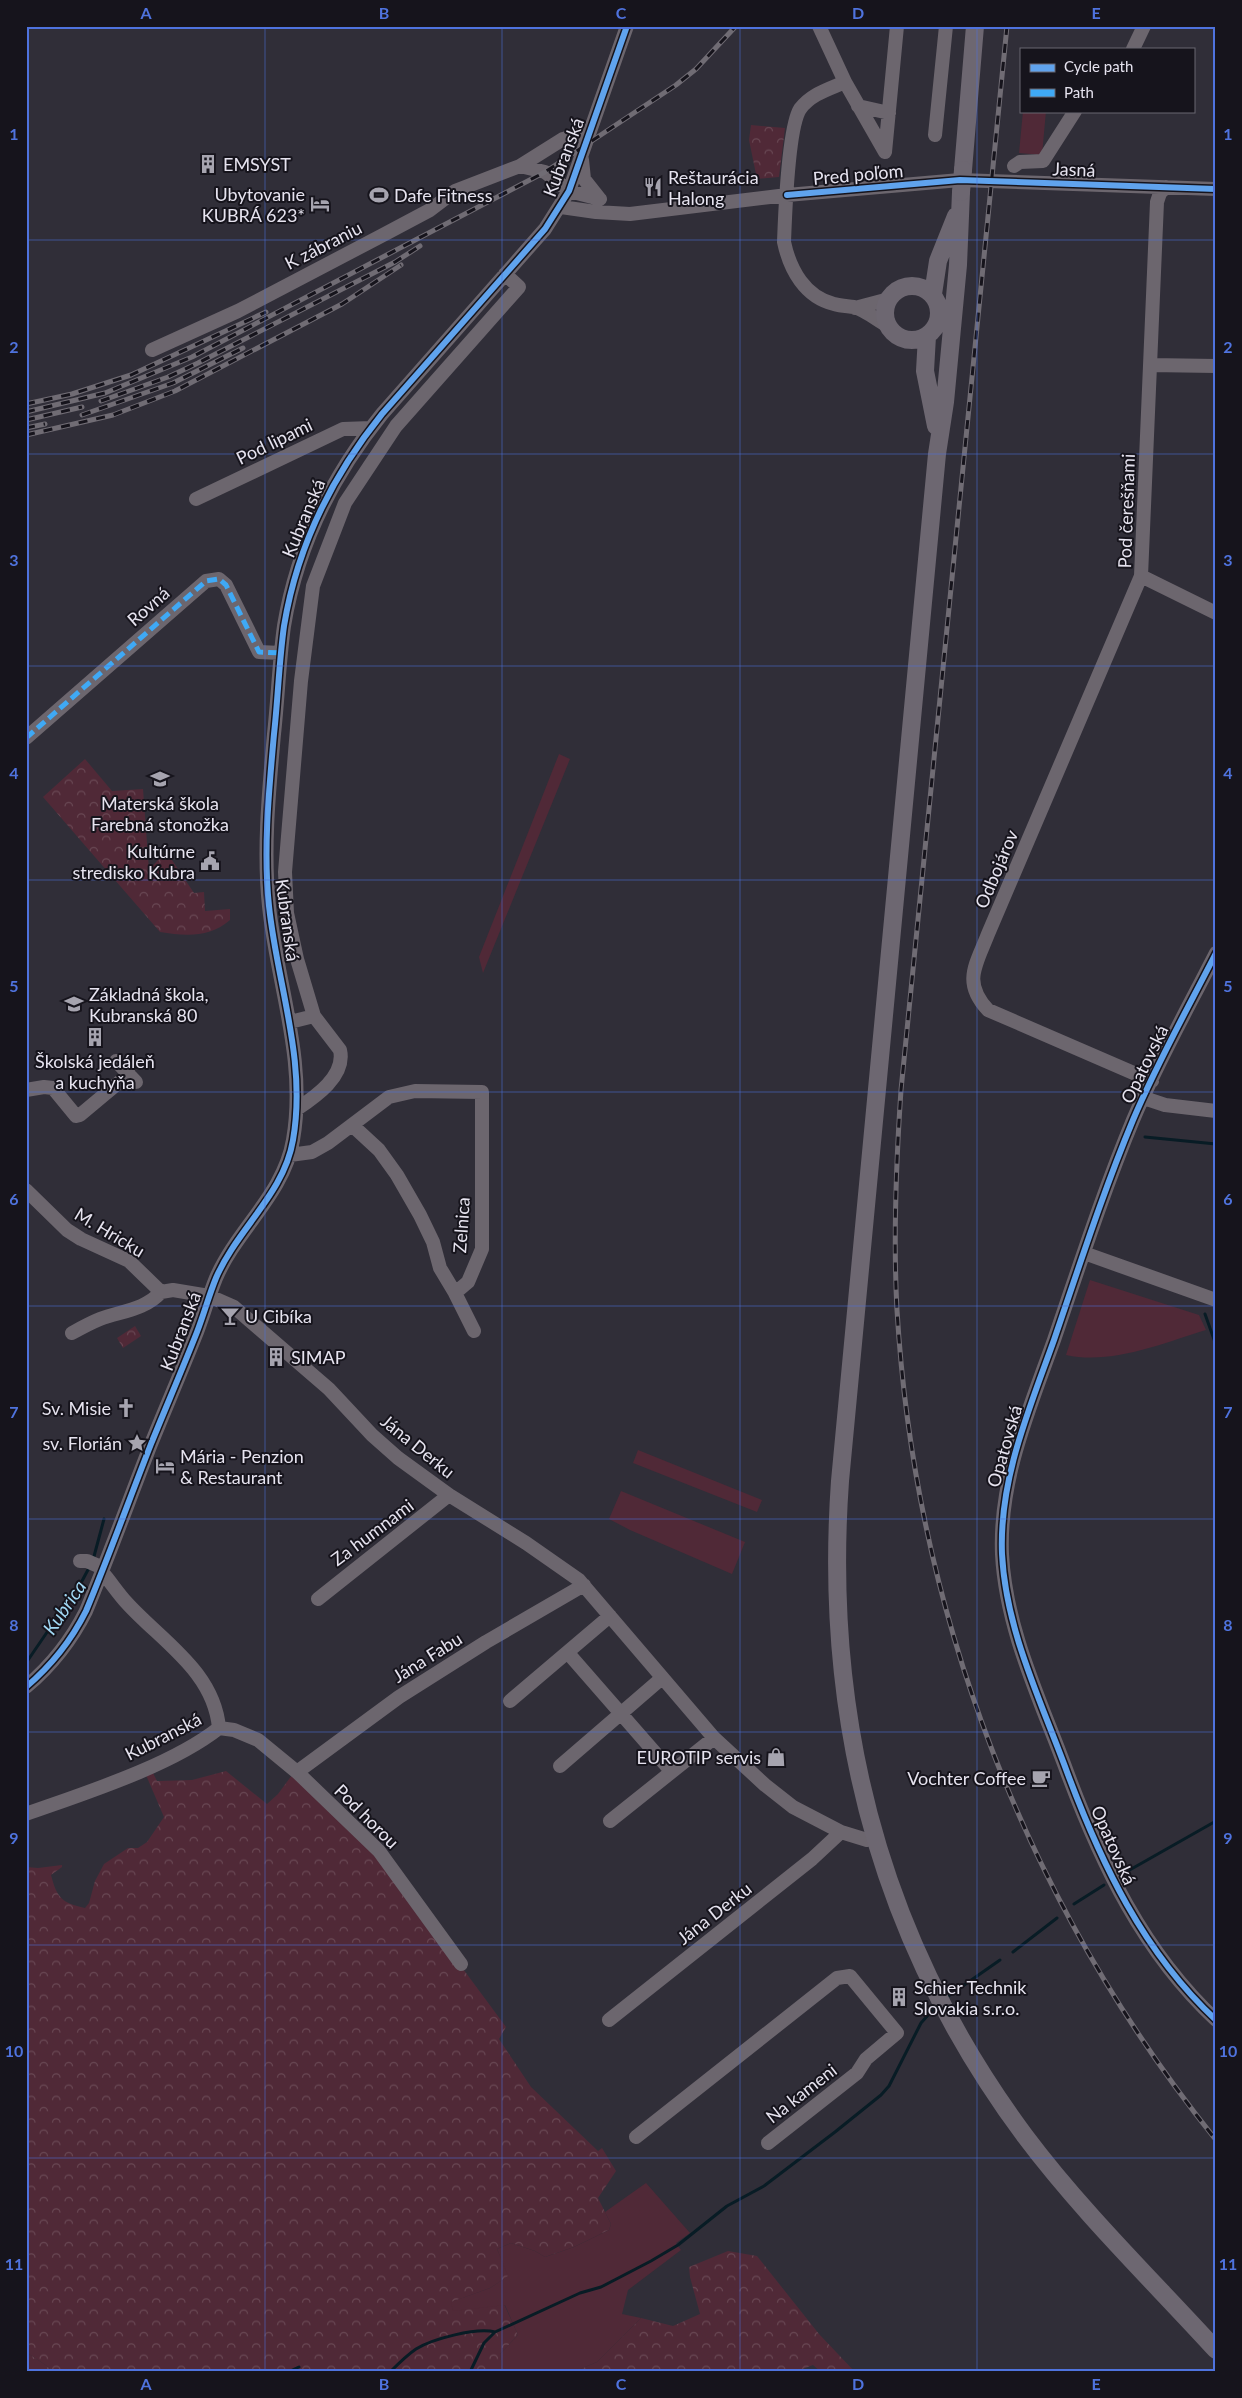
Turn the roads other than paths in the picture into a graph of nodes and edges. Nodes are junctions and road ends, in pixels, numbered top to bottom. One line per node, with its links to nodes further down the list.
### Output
1 (627, 26): 12 (street, Kubranská)
2 (819, 26): 8 (street, Pred poľom)
3 (897, 26): 11 (street, Pred poľom)
4 (946, 26): 13 (street)
5 (974, 26): 23 (main road, bridge)
6 (1144, 26): 7 (street)
7 (1133, 48)
8 (845, 82): 9 (street, Pred poľom); 21 (street, Pred poľom)
9 (858, 106): 11 (street); 11 (street, Pred poľom)
10 (1074, 112): 16 (street)
11 (889, 113)
12 (589, 132): 14 (street, Kubranská); 15 (street, K zábraniu)
13 (935, 135)
14 (582, 155): 20 (street, Kubranská); 22 (street)
15 (520, 166): 20 (street); 36 (street, K zábraniu)
16 (1014, 166)
17 (932, 182): 18 (street, Jasná); 21 (street, Pred poľom)
18 (1166, 187): 19 (street, Jasná); 38 (street, Pod čerešňami)
19 (1216, 189)
20 (569, 191): 22 (street); 24 (street, Kubranská)
21 (787, 195): 25 (street, Pred poľom); 31 (street, Pred poľom)
22 (600, 199): 25 (street)
23 (960, 200): 26 (main road); 44 (main road)
24 (561, 207): 25 (street, Pred poľom); 27 (street, Kubranská)
25 (630, 214)
26 (938, 261): 28 (main road); 29 (main road)
27 (505, 274): 35 (street, Kubranská); 37 (street, Kubranská)
28 (914, 285): 29 (main road); 30 (main road)
29 (932, 294): 33 (main road)
30 (889, 299): 31 (street, Pred poľom); 32 (main road)
31 (855, 308): 32 (street, Pred poľom)
32 (888, 326): 34 (main road)
33 (927, 336): 34 (main road); 40 (main road)
34 (906, 340): 40 (main road)
35 (446, 341): 37 (street); 41 (street, Kubranská)
36 (152, 350)
37 (460, 354): 42 (street, Kubranská)
38 (1150, 365): 39 (street); 48 (street, Pod čerešňami)
39 (1216, 366)
40 (925, 371): 44 (main road)
41 (382, 414): 42 (street); 43 (street, Kubranská)
42 (396, 426): 47 (street, Kubranská)
43 (370, 428): 45 (street, Kubranská); 46 (street, Pod lipami)
44 (937, 454): 99 (main road)
45 (328, 494): 47 (street, Kubranská); 49 (street, Kubranská)
46 (196, 499)
47 (346, 503): 50 (street, Kubranská)
48 (1141, 576): 51 (street, Pod čerešňami); 66 (street, Odbojárov)
49 (294, 581): 50 (street, Kubranská); 52 (street, Kubranská)
50 (313, 586): 54 (street, Kubranská)
51 (1216, 613)
52 (281, 654): 53 (street, Kubranská); 55 (street, Rovná)
53 (279, 679): 54 (street); 56 (street, Kubranská)
54 (302, 681): 57 (street, Kubranská)
55 (26, 738)
56 (270, 773): 57 (street); 58 (street, Kubranská)
57 (294, 774): 59 (street, Kubranská)
58 (267, 871): 59 (street, Kubranská); 62 (street, Kubranská)
59 (286, 872): 61 (street, Kubranská)
60 (1216, 952): 66 (street, Opatovská)
61 (297, 960): 62 (street, Kubranská); 63 (street, Kubranská)
62 (278, 963): 64 (street, Kubranská)
63 (314, 1016): 64 (street); 69 (street, Kubranská)
64 (290, 1022): 69 (street, Kubranská)
65 (116, 1061): 67 (street)
66 (1152, 1081): 68 (street, Opatovská)
67 (26, 1090)
68 (1144, 1098): 70 (street); 74 (street, Opatovská)
69 (297, 1109): 72 (street, Kubranská)
70 (1216, 1111)
71 (353, 1126): 72 (street, Zelnica); 76 (street, Zelnica); 76 (street, Zelnica)
72 (290, 1155): 77 (street, Kubranská)
73 (26, 1190): 75 (street, M. Hricku)
74 (1084, 1253): 78 (street); 102 (street, Opatovská)
75 (161, 1292): 77 (street); 80 (street)
76 (455, 1293): 79 (street)
77 (209, 1296): 81 (street, Jána Derku); 82 (street, Kubranská)
78 (1216, 1300)
79 (474, 1331)
80 (72, 1333)
81 (449, 1495): 83 (street, Jána Derku); 84 (street, Za humnami)
82 (94, 1566): 88 (street); 91 (street, Kubranská)
83 (584, 1585): 85 (street, Jána Derku); 95 (street, Jána Fabu)
84 (318, 1599)
85 (610, 1616): 86 (street); 87 (street, Jána Derku)
86 (568, 1652): 89 (street); 90 (street)
87 (662, 1678): 90 (street); 92 (street, Jána Derku)
88 (26, 1687)
89 (510, 1701)
90 (620, 1713): 93 (street); 94 (street)
91 (219, 1728): 95 (street, Pod horou); 96 (street, Kubranská)
92 (714, 1738): 94 (street); 98 (street, Jána Derku)
93 (560, 1766)
94 (671, 1771): 97 (street)
95 (297, 1772): 100 (street, Pod horou)
96 (26, 1814)
97 (610, 1821)
98 (840, 1832): 99 (street, Jána Derku); 101 (street, Jána Derku)
99 (875, 1838): 105 (main road)
100 (461, 1964)
101 (609, 2020)
102 (1216, 2020)
103 (636, 2137): 104 (street, Na kameni)
104 (768, 2143)
105 (1216, 2350)

